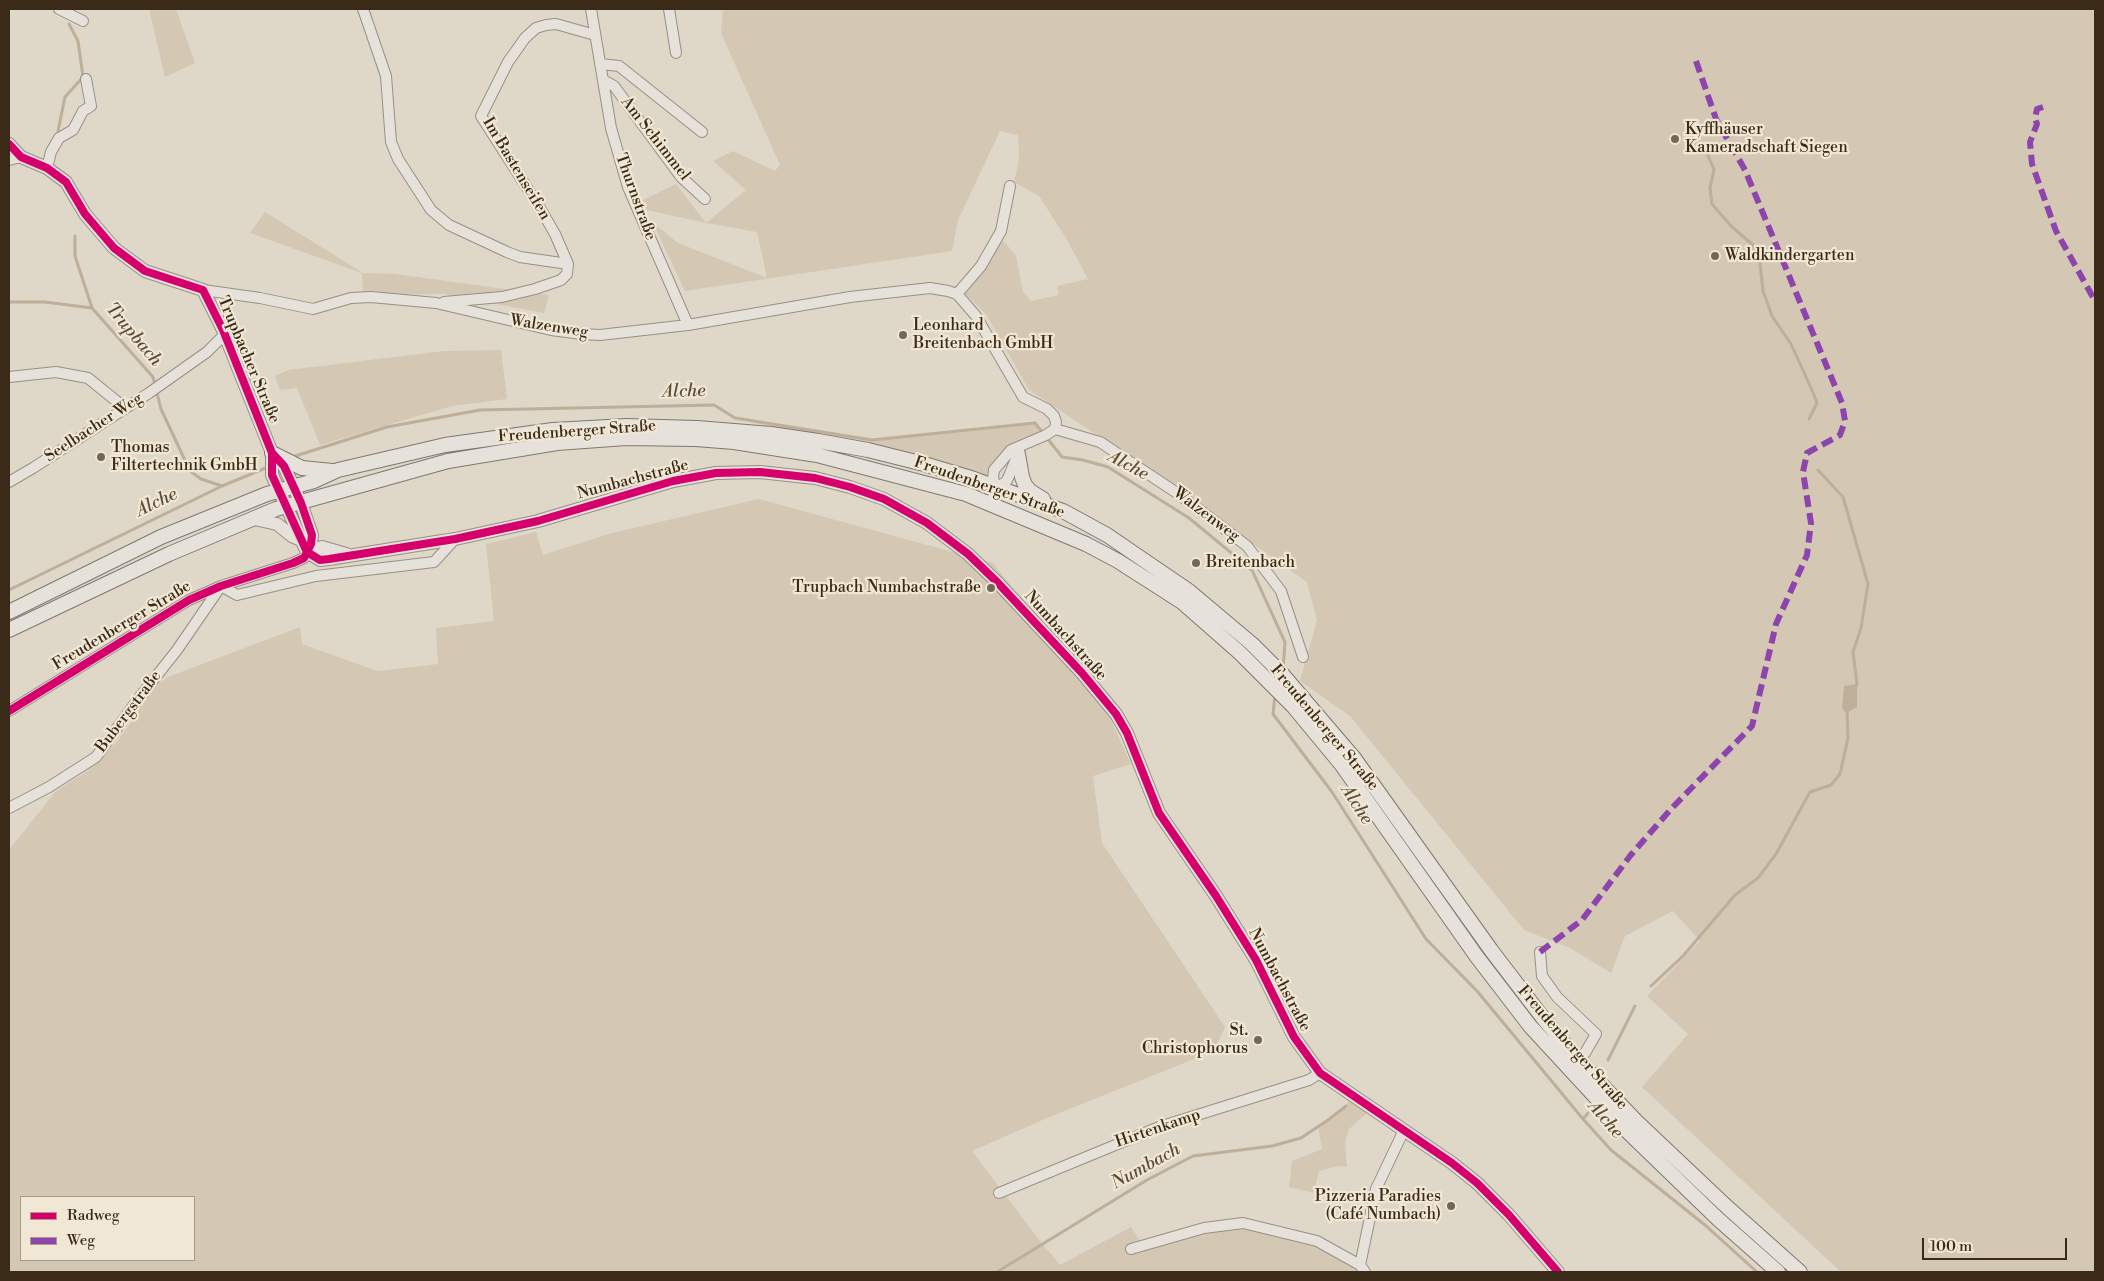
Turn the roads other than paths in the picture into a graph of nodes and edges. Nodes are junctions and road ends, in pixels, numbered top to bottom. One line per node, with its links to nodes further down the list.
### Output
1 (59, 9): 5 (street)
2 (363, 9): 17 (street)
3 (592, 9): 6 (street, Thurnstraße)
4 (669, 9): 7 (street)
5 (83, 21)
6 (595, 35): 8 (street, Thurnstraße); 17 (street, Im Bastenseifen)
7 (676, 53)
8 (600, 64): 10 (street, Thurnstraße); 11 (street)
9 (86, 79): 14 (street)
10 (603, 80): 16 (street, Am Schimmel); 21 (street, Thurnstraße)
11 (702, 132)
12 (9, 144): 13 (street, Trupbacher Straße)
13 (15, 159): 14 (street, Trupbacher Straße)
14 (47, 168): 18 (street, Trupbacher Straße)
15 (1010, 186): 19 (street)
16 (705, 199)
17 (568, 264): 20 (street)
18 (203, 290): 20 (street, Walzenweg); 22 (street, Trupbacher Straße)
19 (957, 294): 21 (street, Walzenweg); 25 (street)
20 (436, 303): 21 (street, Walzenweg)
21 (688, 325)
22 (225, 334): 24 (street, Seelbacher Weg); 27 (street, Trupbacher Straße)
23 (9, 377): 24 (street)
24 (125, 408): 30 (street, Seelbacher Weg)
25 (1055, 429): 26 (street); 44 (street, Walzenweg)
26 (1019, 451): 32 (street); 32 (street); 36 (main road)
27 (272, 453): 28 (main road); 33 (street, Trupbacher Straße)
28 (287, 465): 29 (main road); 31 (street)
29 (338, 470): 31 (main road, Freudenberger Straße); 32 (main road, Freudenberger Straße)
30 (9, 482)
31 (293, 486): 33 (main road, Freudenberger Straße); 35 (street)
32 (996, 488): 34 (street); 36 (main road, Freudenberger Straße)
33 (278, 490): 35 (street); 42 (main road, Freudenberger Straße)
34 (991, 504): 35 (main road, Freudenberger Straße); 45 (main road, Freudenberger Straße)
35 (294, 505): 37 (main road, Freudenberger Straße); 39 (street); 40 (street)
36 (1063, 511): 45 (main road, Freudenberger Straße)
37 (254, 519): 39 (street); 43 (main road, Freudenberger Straße)
38 (455, 538): 40 (street, Numbachstraße); 41 (street); 50 (street, Numbachstraße)
39 (301, 540): 40 (street)
40 (307, 552): 41 (street, Freudenberger Straße)
41 (221, 586): 46 (street, Freudenberger Straße); 47 (street, Bubergstraße)
42 (9, 612)
43 (9, 630)
44 (1303, 657)
45 (1279, 681): 49 (main road, Freudenberger Straße); 56 (main road, Freudenberger Straße)
46 (9, 711)
47 (9, 808)
48 (1540, 952): 49 (street)
49 (1578, 1060): 57 (main road, Freudenberger Straße)
50 (1320, 1073): 51 (street, Numbachstraße); 52 (street, Hirtenkamp)
51 (1404, 1130): 54 (street); 55 (street, Numbachstraße)
52 (999, 1193)
53 (1131, 1249): 54 (street)
54 (1363, 1269)
55 (1558, 1272)
56 (1778, 1272)
57 (1800, 1272)

